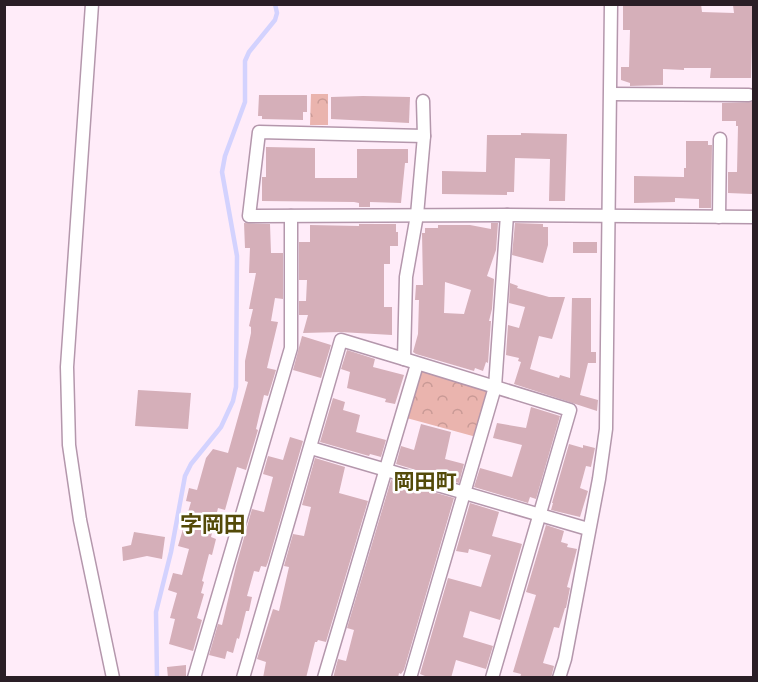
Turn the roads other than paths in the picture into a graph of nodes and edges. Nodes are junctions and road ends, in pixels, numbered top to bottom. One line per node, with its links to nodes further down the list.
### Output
1 (92, 4): 22 (street)
2 (611, 4): 3 (street)
3 (611, 94): 4 (street); 11 (street)
4 (749, 95)
5 (423, 100): 6 (street)
6 (424, 136): 8 (street); 10 (street)
7 (720, 139): 12 (street)
8 (417, 215): 9 (street); 10 (street); 14 (street)
9 (507, 215): 11 (street); 16 (street)
10 (291, 216): 23 (street)
11 (610, 216): 12 (street); 21 (street)
12 (719, 217): 13 (street)
13 (753, 217)
14 (404, 358): 15 (street); 17 (street)
15 (417, 364): 16 (street); 18 (street)
16 (495, 387): 19 (street); 20 (street)
17 (311, 448): 18 (street); 24 (street)
18 (386, 471): 19 (street); 25 (street)
19 (464, 493): 20 (street); 26 (street)
20 (539, 515): 21 (street); 27 (street)
21 (588, 529): 28 (street)
22 (113, 678)
23 (194, 678)
24 (243, 678)
25 (324, 678)
26 (410, 678)
27 (492, 678)
28 (559, 678)

